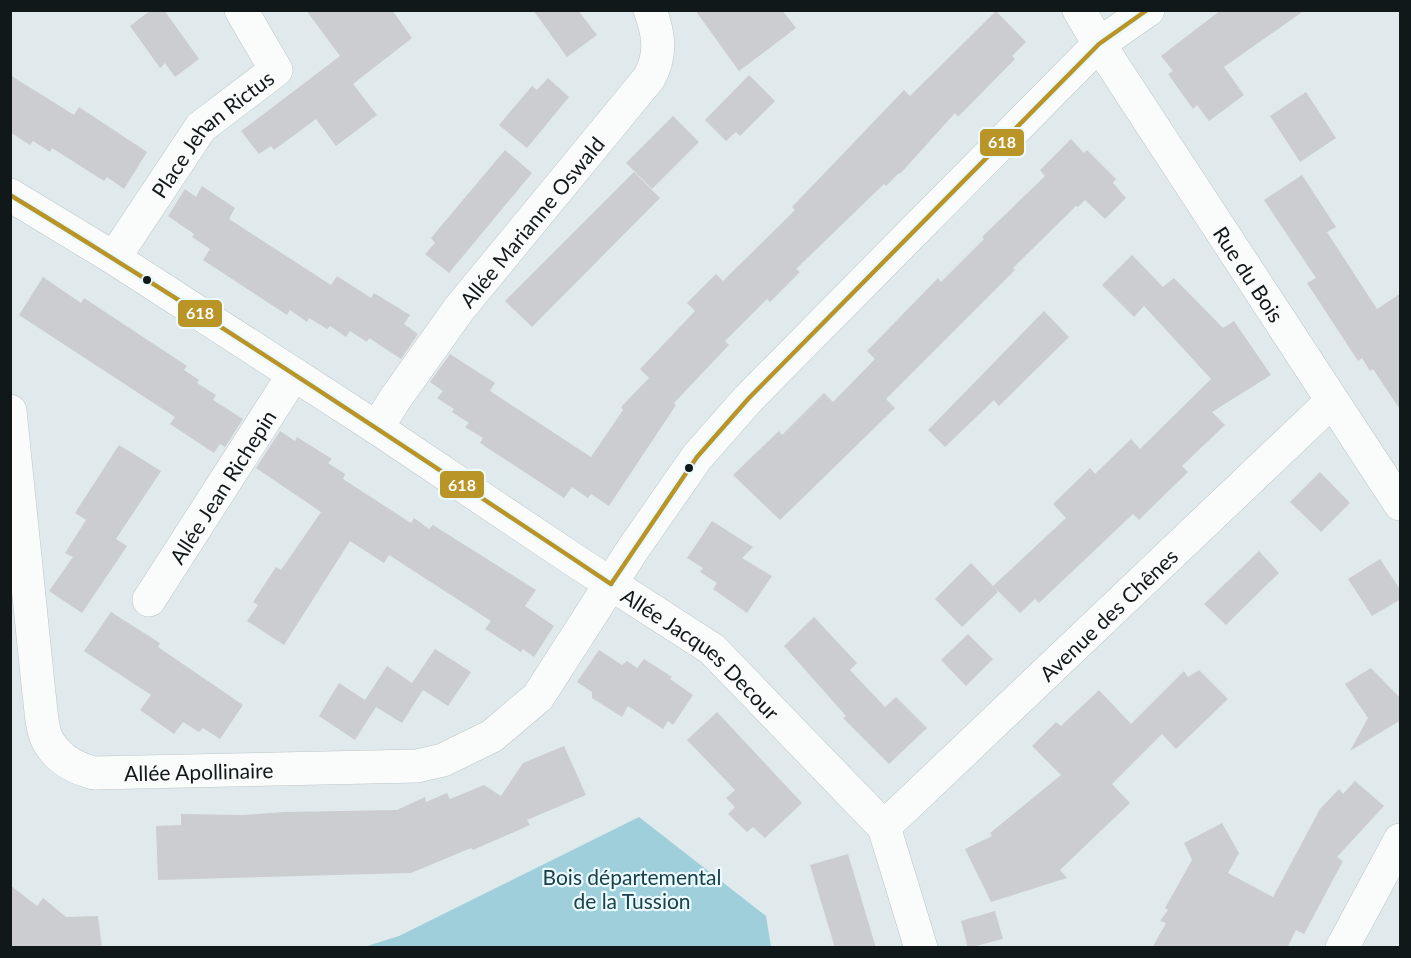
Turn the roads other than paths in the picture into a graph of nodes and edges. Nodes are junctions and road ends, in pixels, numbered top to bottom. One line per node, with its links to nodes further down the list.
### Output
1 (241, 10): 7 (street, Place Jehan Rictus)
2 (650, 10): 11 (street, Allée Marianne Oswald)
3 (1079, 10): 5 (street, Rue du Bois)
4 (1148, 10): 5 (street, Allée Apollinaire)
5 (1099, 44): 9 (street, Rue du Bois); 13 (street, Allée Apollinaire)
6 (11, 196): 7 (street, Allée Jacques Decour)
7 (114, 258): 8 (street, Allée Jacques Decour)
8 (294, 374): 11 (street, Allée Jacques Decour); 14 (street, Allée Jean Richepin)
9 (1332, 401): 12 (street, Rue du Bois); 15 (street, Avenue des Chênes)
10 (10, 411): 13 (street, Allée Apollinaire)
11 (377, 428): 13 (street, Allée Jacques Decour)
12 (1401, 504)
13 (611, 584): 15 (street, Allée Jacques Decour)
14 (149, 600)
15 (884, 827): 17 (street)
16 (1401, 840): 18 (street)
17 (921, 948)
18 (1342, 948)

